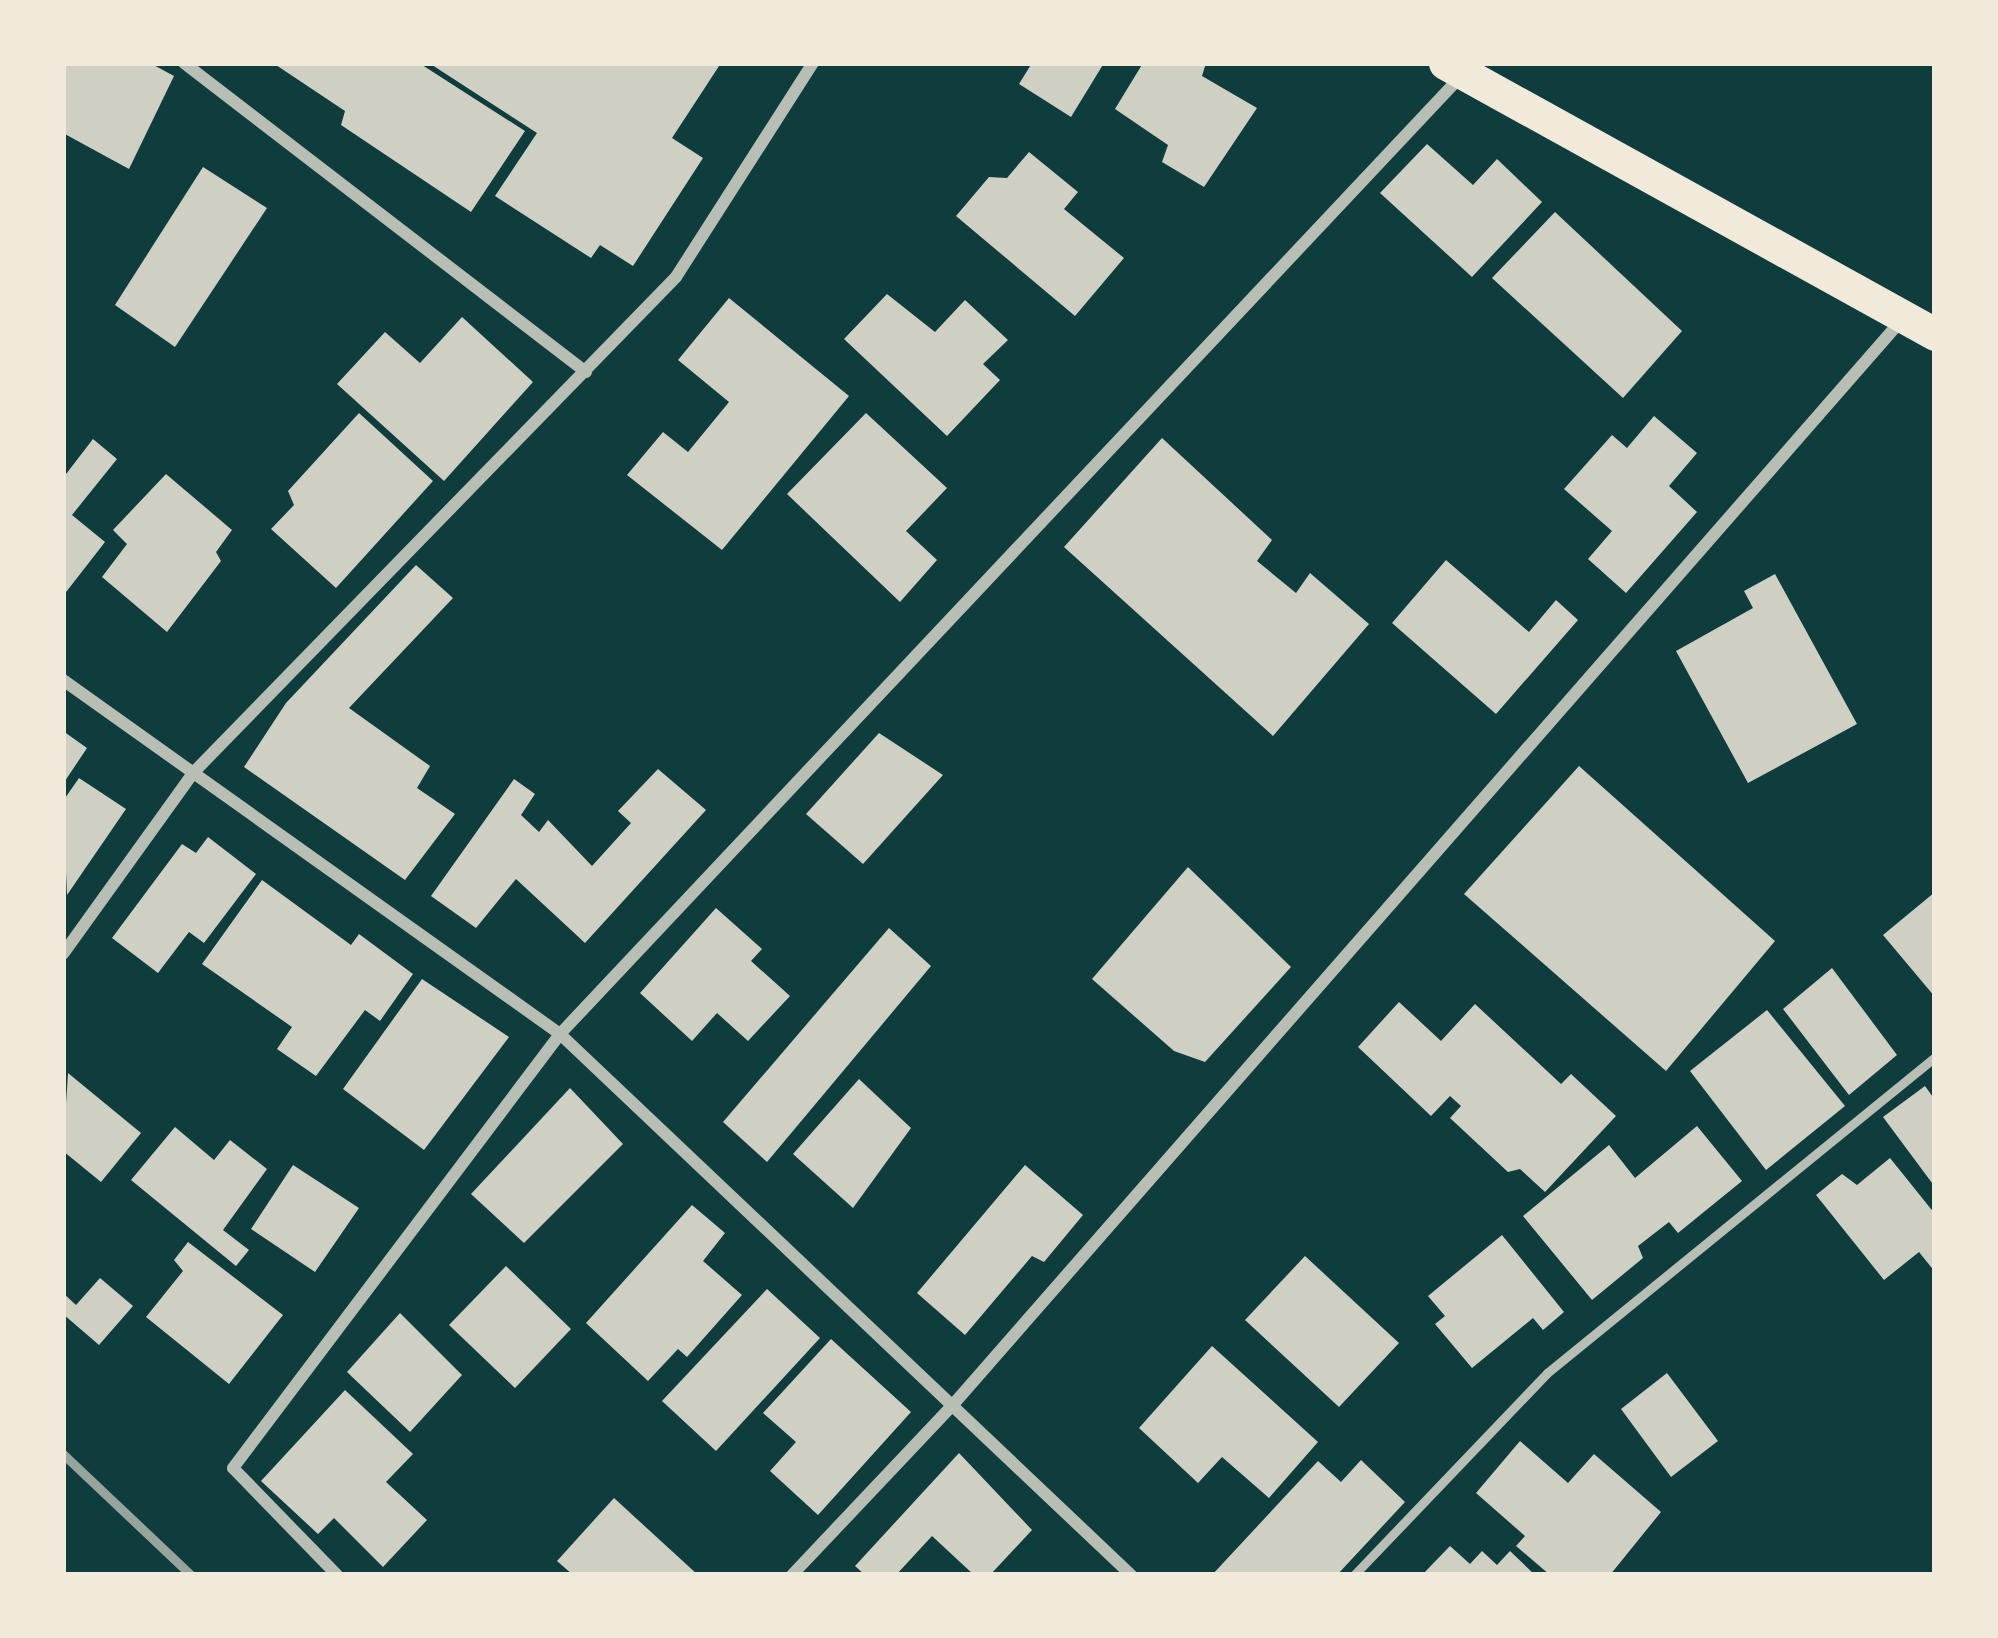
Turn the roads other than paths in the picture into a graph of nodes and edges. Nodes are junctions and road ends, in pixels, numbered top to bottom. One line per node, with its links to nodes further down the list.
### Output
1 (184, 63): 6 (street)
2 (813, 63): 6 (street)
3 (1455, 68): 4 (highway); 10 (street)
4 (1905, 316): 5 (highway); 12 (street)
5 (1935, 334)
6 (586, 373): 8 (street)
7 (63, 680): 8 (street)
8 (193, 772): 9 (street); 10 (street)
9 (63, 954)
10 (560, 1034): 12 (street); 13 (street)
11 (1935, 1058): 16 (lane)
12 (951, 1407): 14 (street); 15 (street)
13 (337, 1575)
14 (792, 1575)
15 (1131, 1575)
16 (1354, 1575)

